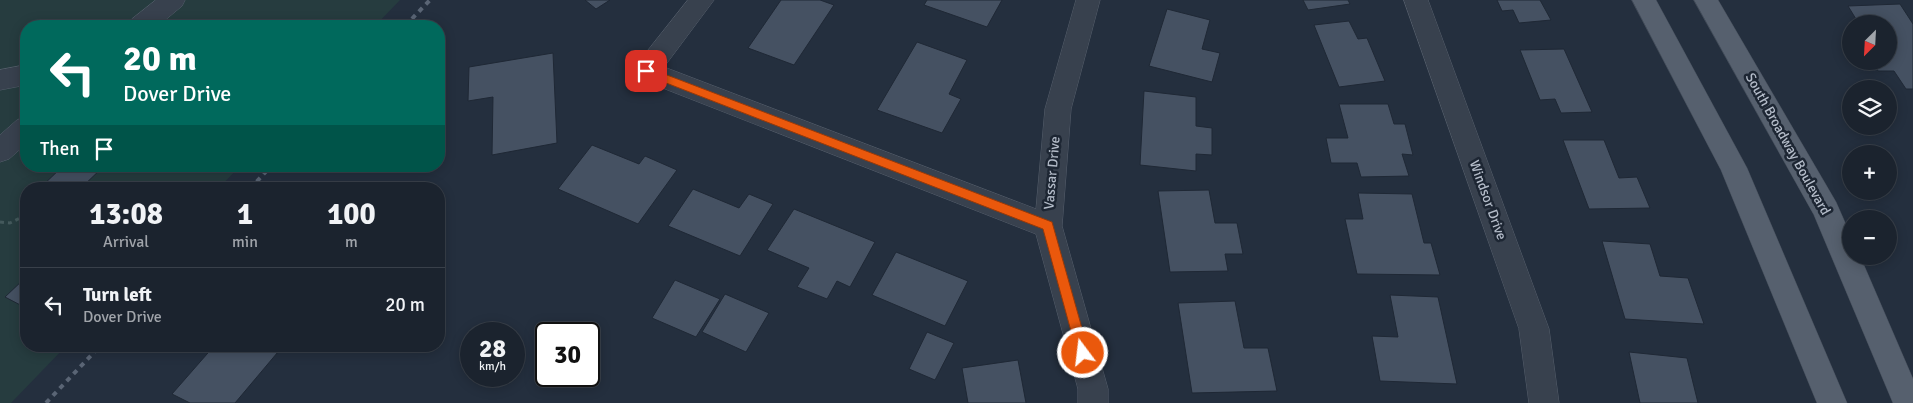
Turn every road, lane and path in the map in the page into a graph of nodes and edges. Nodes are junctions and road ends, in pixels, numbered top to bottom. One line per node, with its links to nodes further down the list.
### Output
1 (173, 0): 7 (street)
2 (702, 0): 14 (street)
3 (1088, 0): 14 (street, Vassar Drive)
4 (1416, 0): 16 (street, Windsor Drive)
5 (1644, 0): 17 (main road)
6 (1706, 0): 18 (main road, South Broadway Boulevard)
7 (148, 20)
8 (20, 76): 9 (street)
9 (0, 80)
10 (20, 133): 11 (street)
11 (0, 151)
12 (20, 218): 13 (path)
13 (0, 222)
14 (1048, 226): 15 (street, Vassar Drive)
15 (1093, 403)
16 (1544, 403)
17 (1832, 403)
18 (1908, 403)

